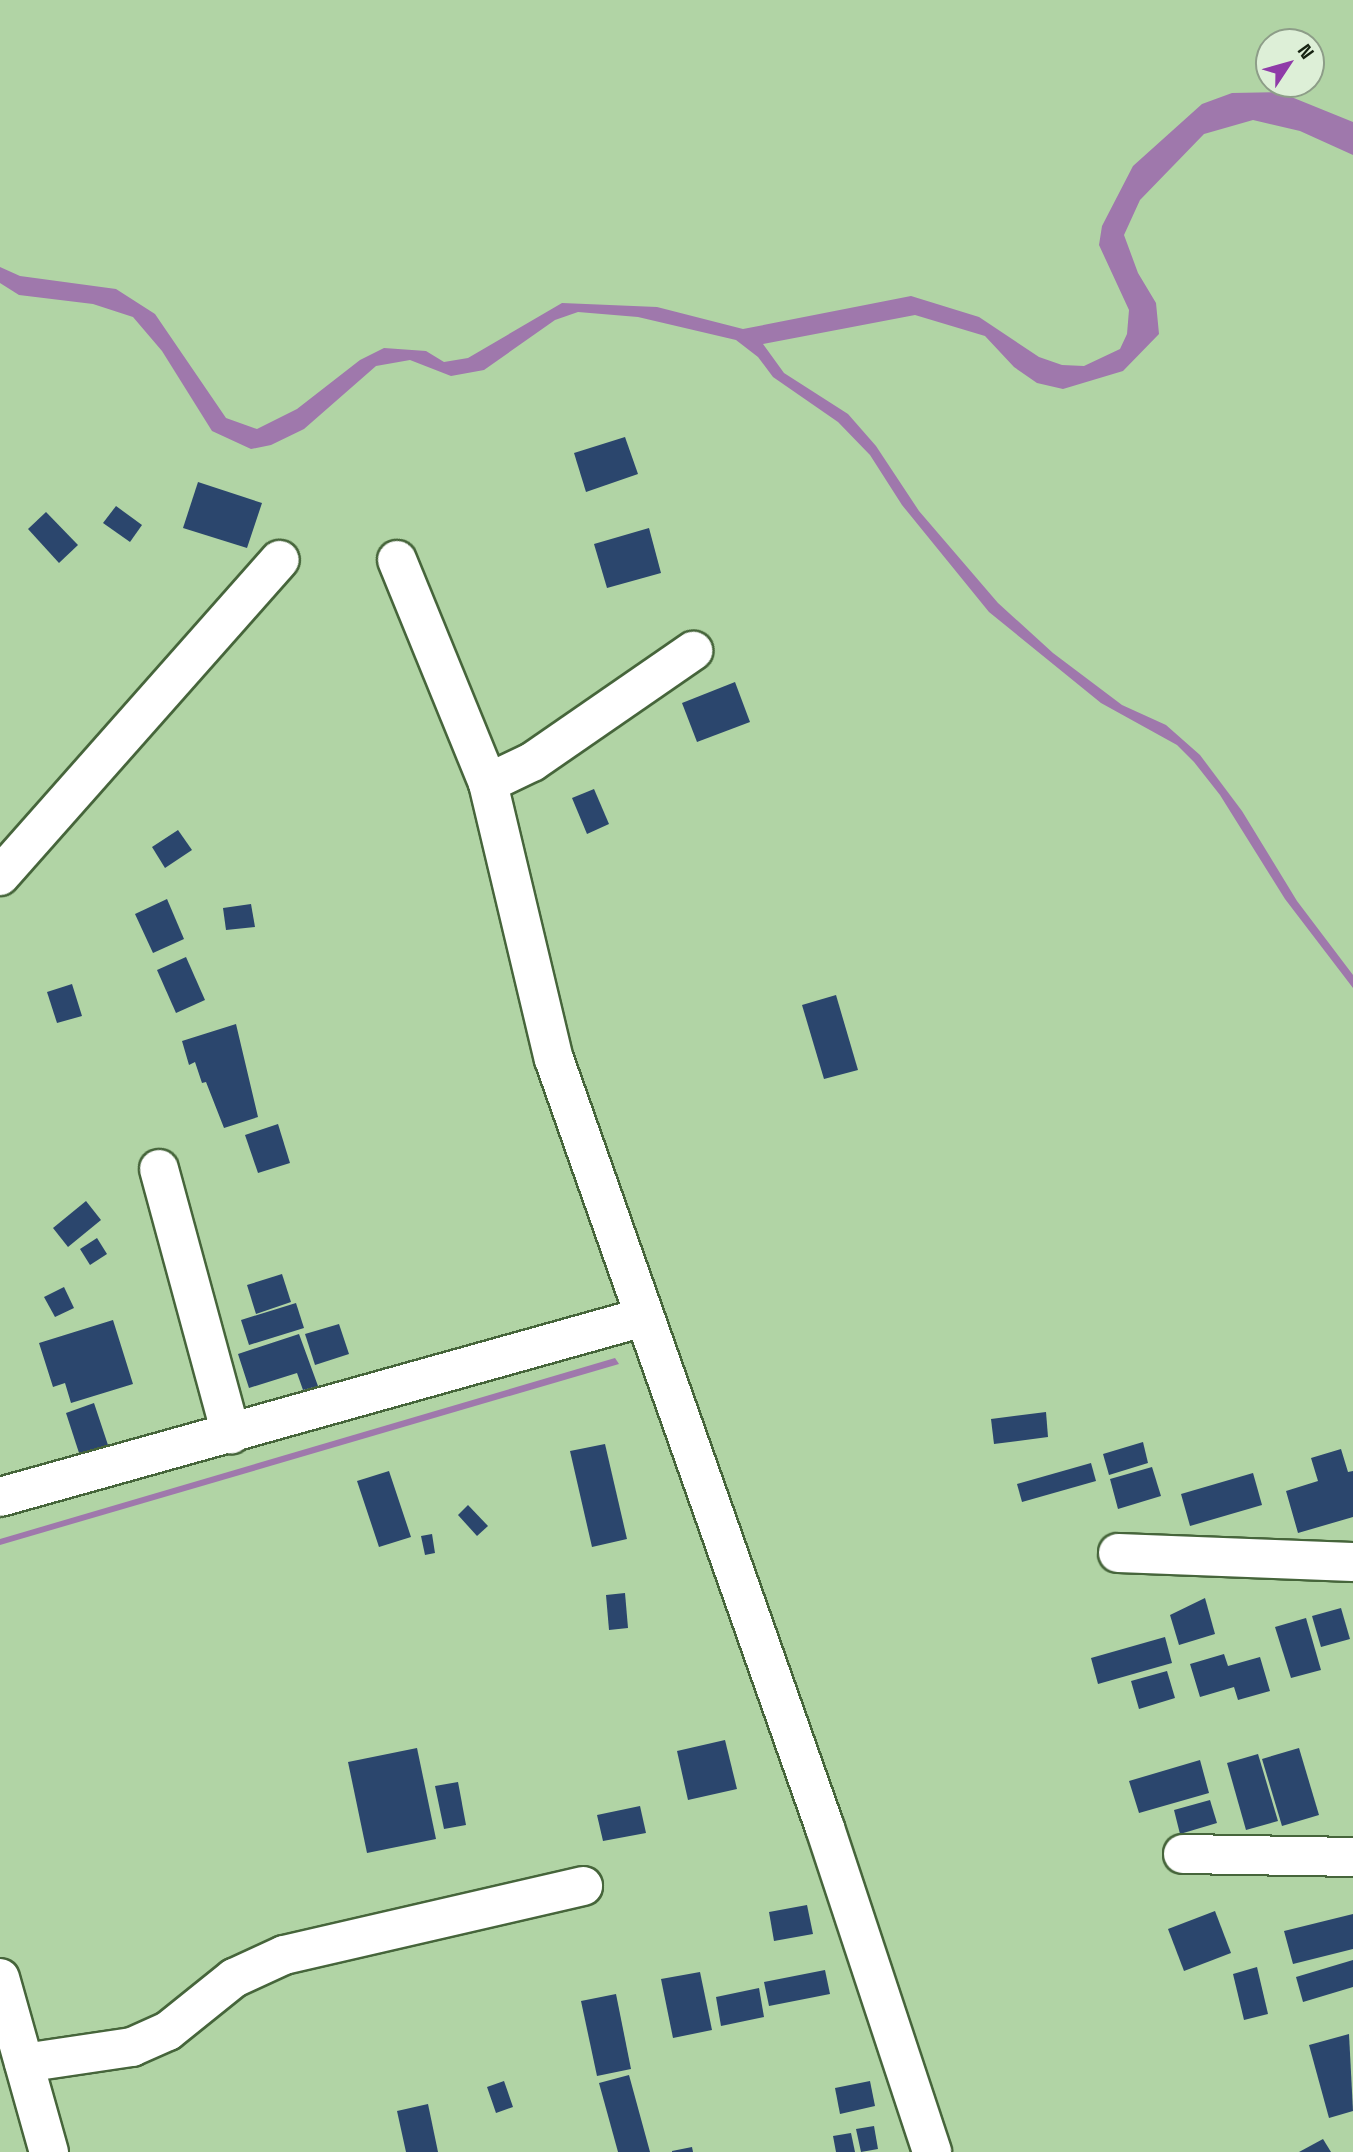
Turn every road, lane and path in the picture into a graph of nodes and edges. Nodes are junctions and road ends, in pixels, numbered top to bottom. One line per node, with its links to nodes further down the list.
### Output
1 (280, 560): 5 (street)
2 (397, 560): 4 (street)
3 (693, 651): 4 (street)
4 (488, 783): 7 (street)
5 (0, 876)
6 (159, 1168): 8 (street)
7 (644, 1317): 8 (street); 18 (street)
8 (232, 1434): 9 (street)
9 (0, 1497)
10 (1118, 1553): 11 (street)
11 (1353, 1562)
12 (1183, 1854): 13 (street)
13 (1353, 1857)
14 (583, 1886): 16 (street)
15 (0, 1978): 16 (street)
16 (24, 2063): 17 (street)
17 (49, 2152)
18 (932, 2152)

